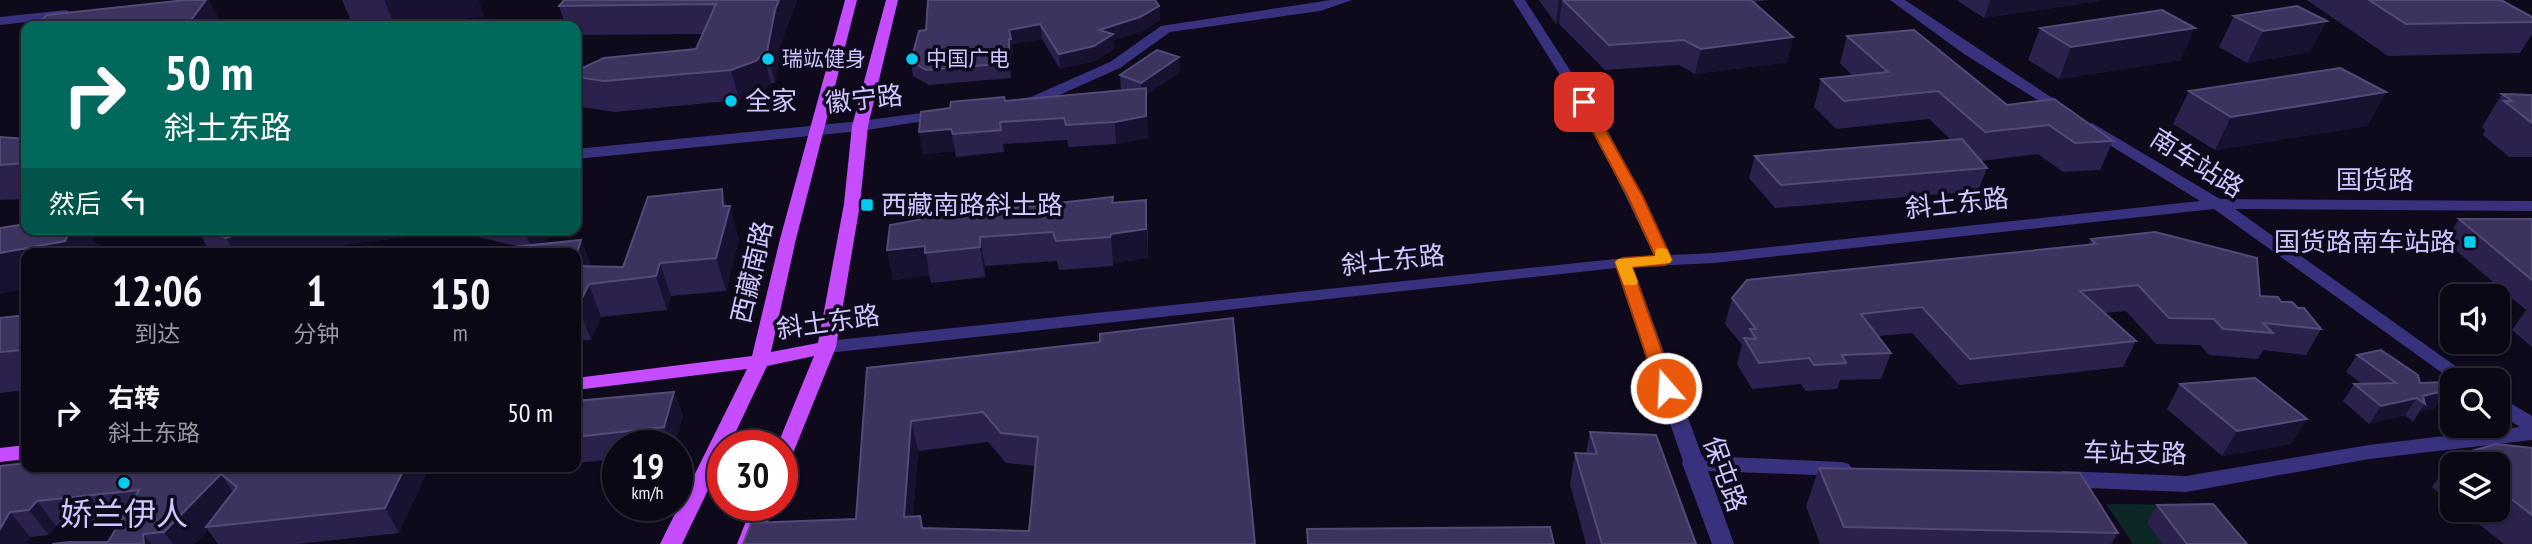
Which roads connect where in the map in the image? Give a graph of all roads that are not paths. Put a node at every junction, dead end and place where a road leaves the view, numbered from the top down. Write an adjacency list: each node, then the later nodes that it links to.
1 (851, 0): 11 (main road, 西藏南路)
2 (892, 0): 10 (main road)
3 (1346, 0): 8 (street)
4 (1519, 0): 15 (street)
5 (1896, 0): 13 (street, 南车站路)
6 (78, 13): 7 (street)
7 (0, 22)
8 (1007, 105)
9 (954, 113): 10 (street, 徽宁路)
10 (860, 126): 11 (street, 徽宁路); 17 (main road)
11 (817, 129): 12 (street, 徽宁路); 18 (main road, 西藏南路)
12 (581, 153)
13 (2217, 204): 14 (street, 国货路); 15 (street, 斜土东路); 19 (street, 南车站路)
14 (2532, 206)
15 (1665, 260): 16 (street, 斜土东路)
16 (1623, 262): 17 (street, 斜土东路); 27 (street, 保屯路)
17 (827, 347): 18 (main road, 斜土东路); 23 (main road)
18 (760, 361): 20 (main road, 斜土东路); 31 (main road, 西藏南路)
19 (2448, 368)
20 (581, 383)
21 (2510, 411): 22 (street)
22 (2532, 426)
23 (793, 430)
24 (2532, 433): 29 (street, 车站支路)
25 (21, 453): 26 (main road)
26 (0, 455)
27 (1692, 463): 28 (street); 33 (street, 保屯路)
28 (1867, 470)
29 (2041, 478)
30 (757, 521): 32 (main road)
31 (671, 544)
32 (748, 544)
33 (1723, 544)

